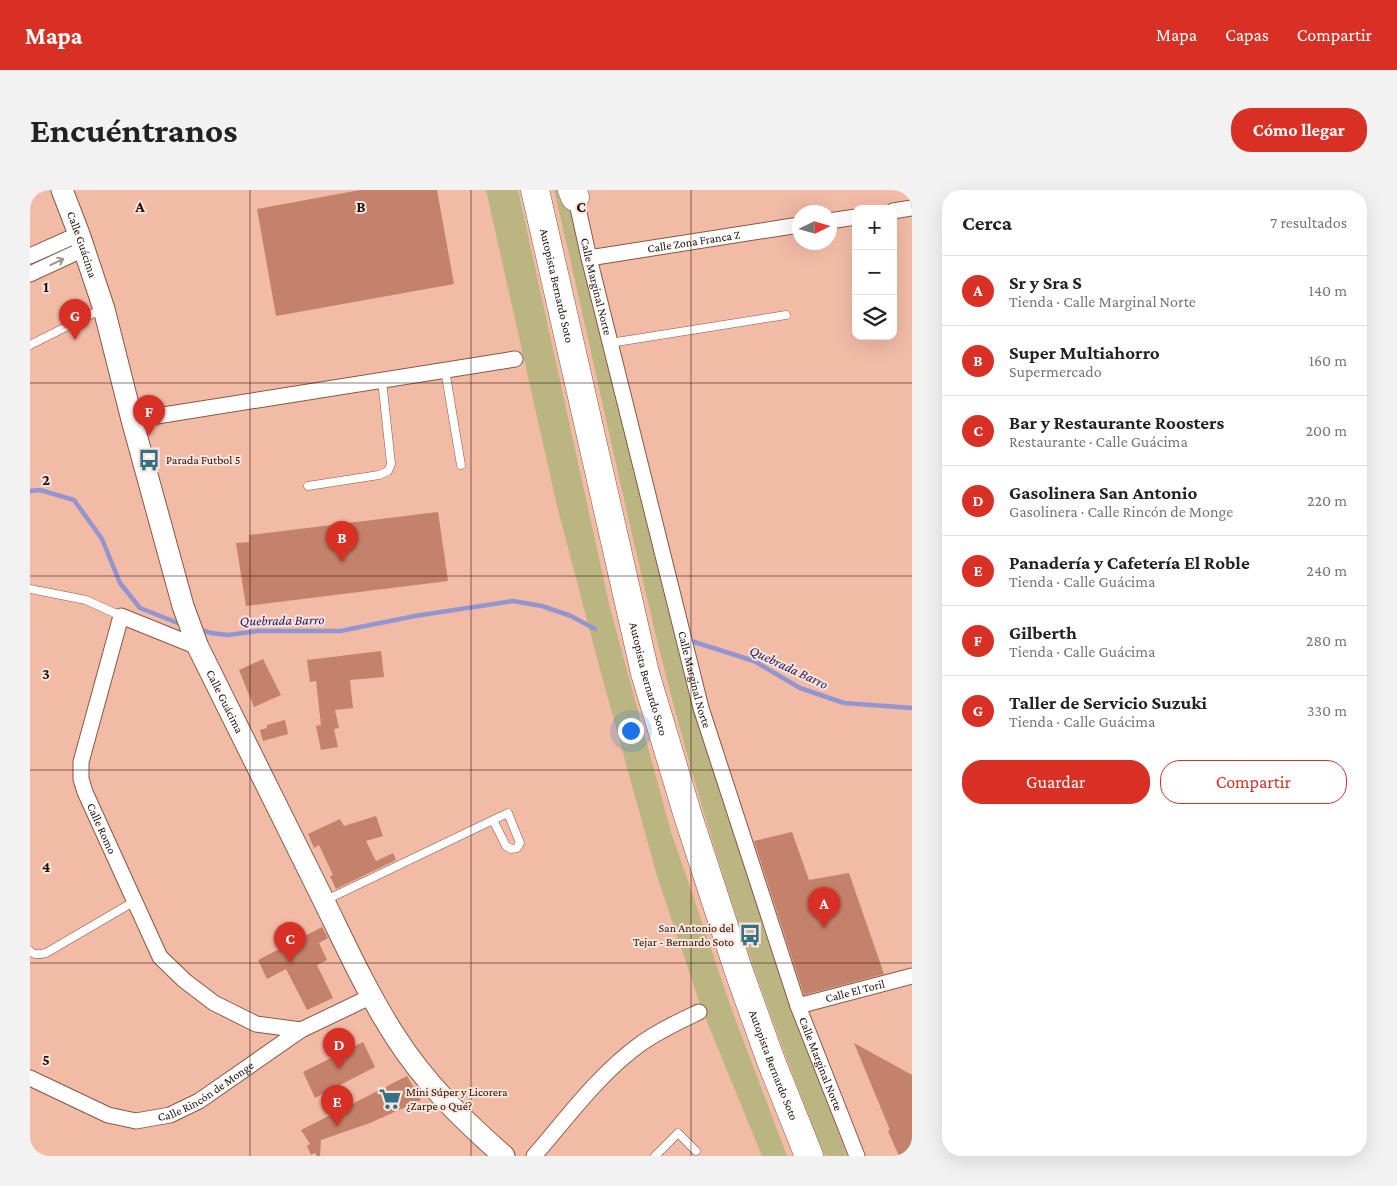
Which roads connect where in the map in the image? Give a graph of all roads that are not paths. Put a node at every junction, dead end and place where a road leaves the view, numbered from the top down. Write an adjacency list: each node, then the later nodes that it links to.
1 (62, 190): 9 (main road, Calle Guácima)
2 (535, 190): 40 (highway, Autopista Bernardo Soto)
3 (574, 192): 11 (street, Calle Marginal Norte)
4 (912, 208): 5 (street)
5 (897, 210)
6 (852, 218): 7 (street)
7 (837, 220)
8 (792, 227): 11 (street, Calle Zona Franca Z)
9 (82, 241): 10 (street); 12 (street, one-way to 9); 13 (main road, Calle Guácima)
10 (30, 256)
11 (589, 258): 15 (street, Calle Marginal Norte)
12 (30, 274)
13 (104, 308): 16 (lane); 20 (main road, Calle Guácima)
14 (786, 315): 15 (lane)
15 (610, 343): 32 (street, Calle Marginal Norte)
16 (30, 345)
17 (515, 359): 18 (street)
18 (445, 370): 19 (street); 21 (lane)
19 (382, 380): 20 (street); 22 (lane)
20 (132, 420): 25 (main road, Calle Guácima)
21 (461, 465)
22 (308, 486)
23 (30, 589): 24 (lane)
24 (121, 616): 25 (street); 27 (street, Calle Romo)
25 (196, 642): 28 (main road, Calle Guácima)
26 (493, 820): 26 (lane); 28 (lane)
27 (135, 900): 29 (lane); 34 (street, Calle Romo)
28 (324, 901): 31 (main road, Calle Guácima)
29 (30, 951)
30 (912, 976): 32 (street, Calle El Toril)
31 (372, 996): 34 (street, Calle Rincón de Monge); 37 (main road, Calle Guácima)
32 (798, 1006): 41 (street, Calle Marginal Norte)
33 (699, 1012): 38 (street)
34 (301, 1030): 35 (street, Calle Rincón de Monge)
35 (30, 1078)
36 (696, 1152): 39 (lane)
37 (504, 1156)
38 (534, 1156)
39 (654, 1156)
40 (808, 1156)
41 (857, 1156)

